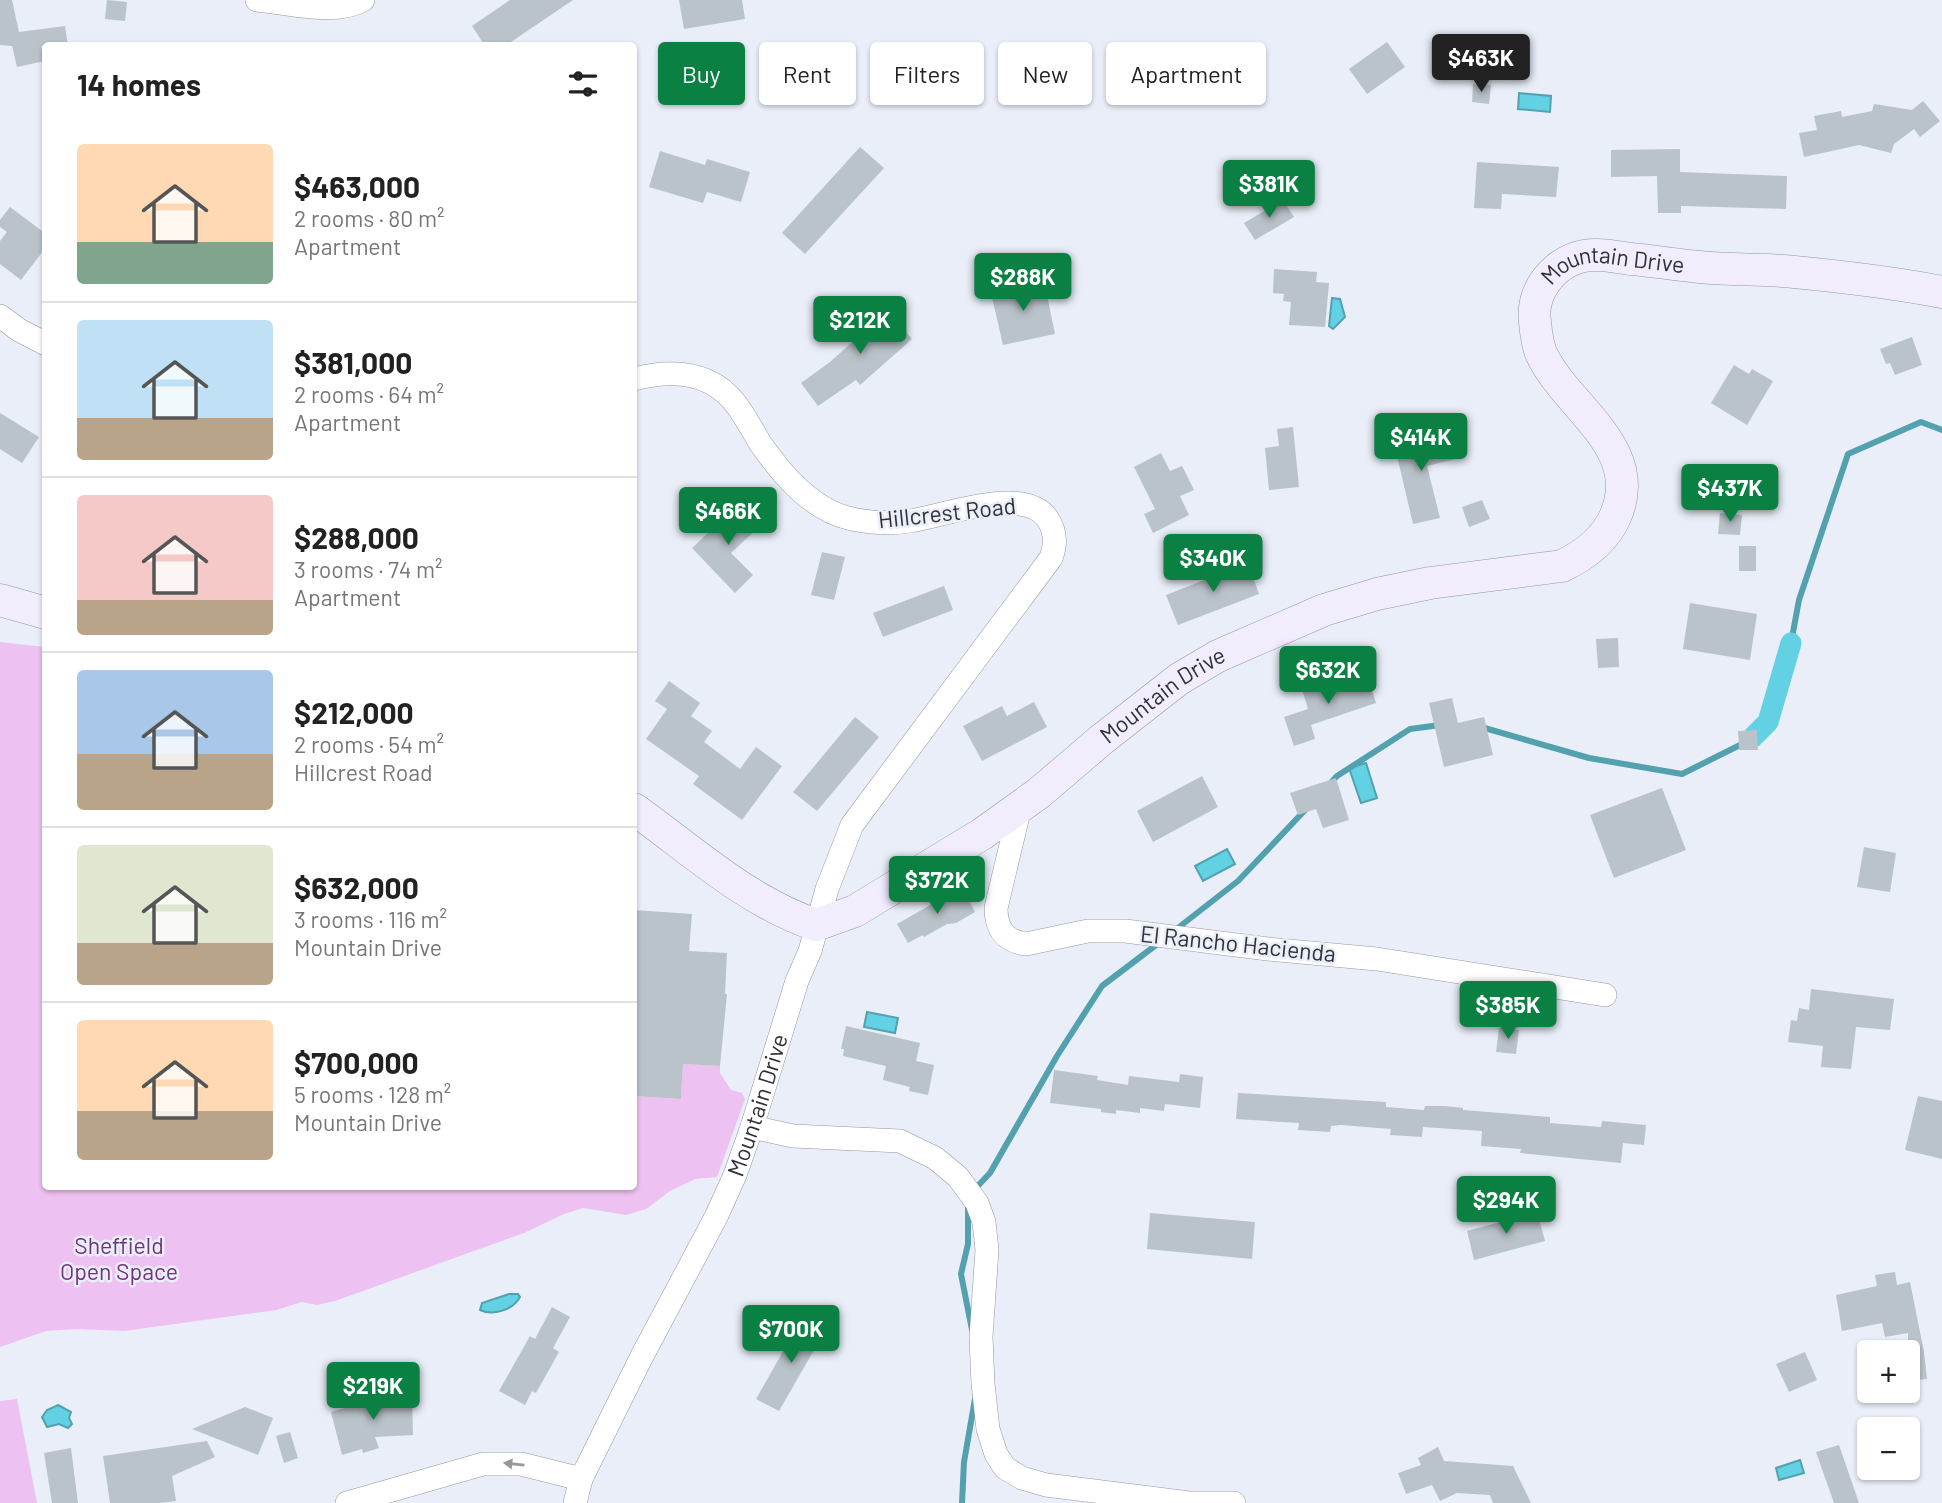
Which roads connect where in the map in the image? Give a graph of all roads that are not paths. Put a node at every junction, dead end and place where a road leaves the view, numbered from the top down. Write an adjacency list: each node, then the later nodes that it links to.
1 (257, 0): 2 (street)
2 (363, 0)
3 (1942, 292): 9 (main road, Mountain Drive)
4 (0, 316): 5 (street)
5 (42, 342)
6 (637, 378): 11 (street, Hillcrest Road)
7 (0, 600): 8 (main road)
8 (42, 612)
9 (1020, 807): 11 (main road, Mountain Drive); 12 (street, El Rancho Hacienda)
10 (637, 811): 11 (main road)
11 (816, 925): 13 (street, Mountain Drive)
12 (1605, 995)
13 (752, 1128): 14 (street, Mountain Drive); 17 (street)
14 (581, 1479): 15 (street, one-way to 15); 16 (street, Mountain Drive)
15 (347, 1503)
16 (575, 1503)
17 (1234, 1503)

